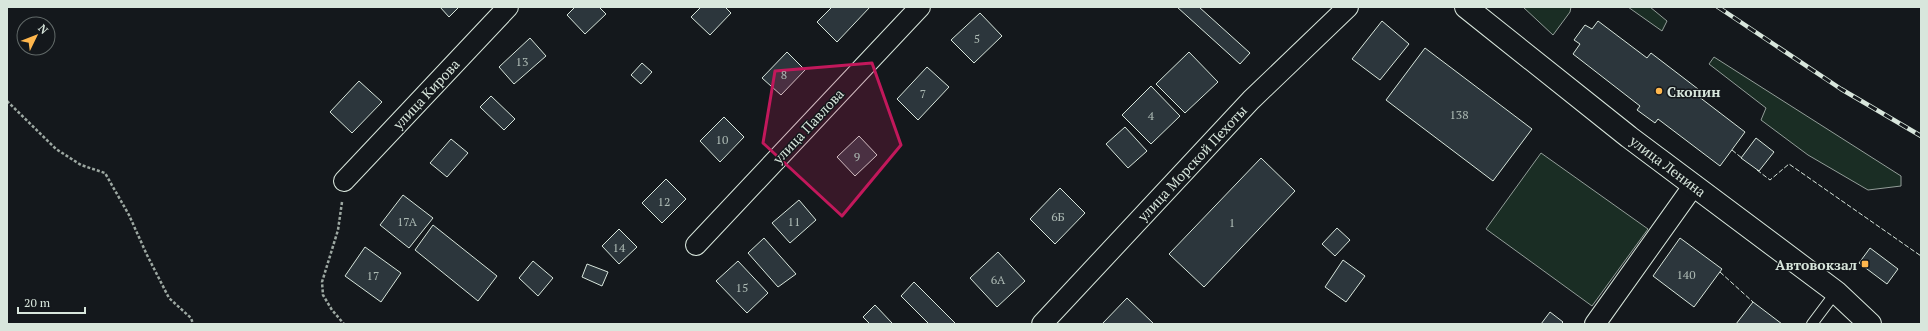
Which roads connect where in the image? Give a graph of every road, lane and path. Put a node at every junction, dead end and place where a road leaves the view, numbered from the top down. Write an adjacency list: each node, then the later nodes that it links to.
1 (508, 7): 6 (street, улица Кирова)
2 (920, 7): 8 (street, улица Павлова)
3 (1348, 7): 12 (street, улица Морской Пехоты)
4 (1466, 7): 7 (street, улица Ленина)
5 (7, 101): 10 (path)
6 (344, 181): 11 (path)
7 (1694, 185): 9 (street, улица Ленина); 13 (street)
8 (696, 245)
9 (1836, 292): 14 (lane); 15 (street, улица Ленина)
10 (193, 324)
11 (344, 324)
12 (1042, 324)
13 (1595, 324)
14 (1812, 324)
15 (1870, 324)

